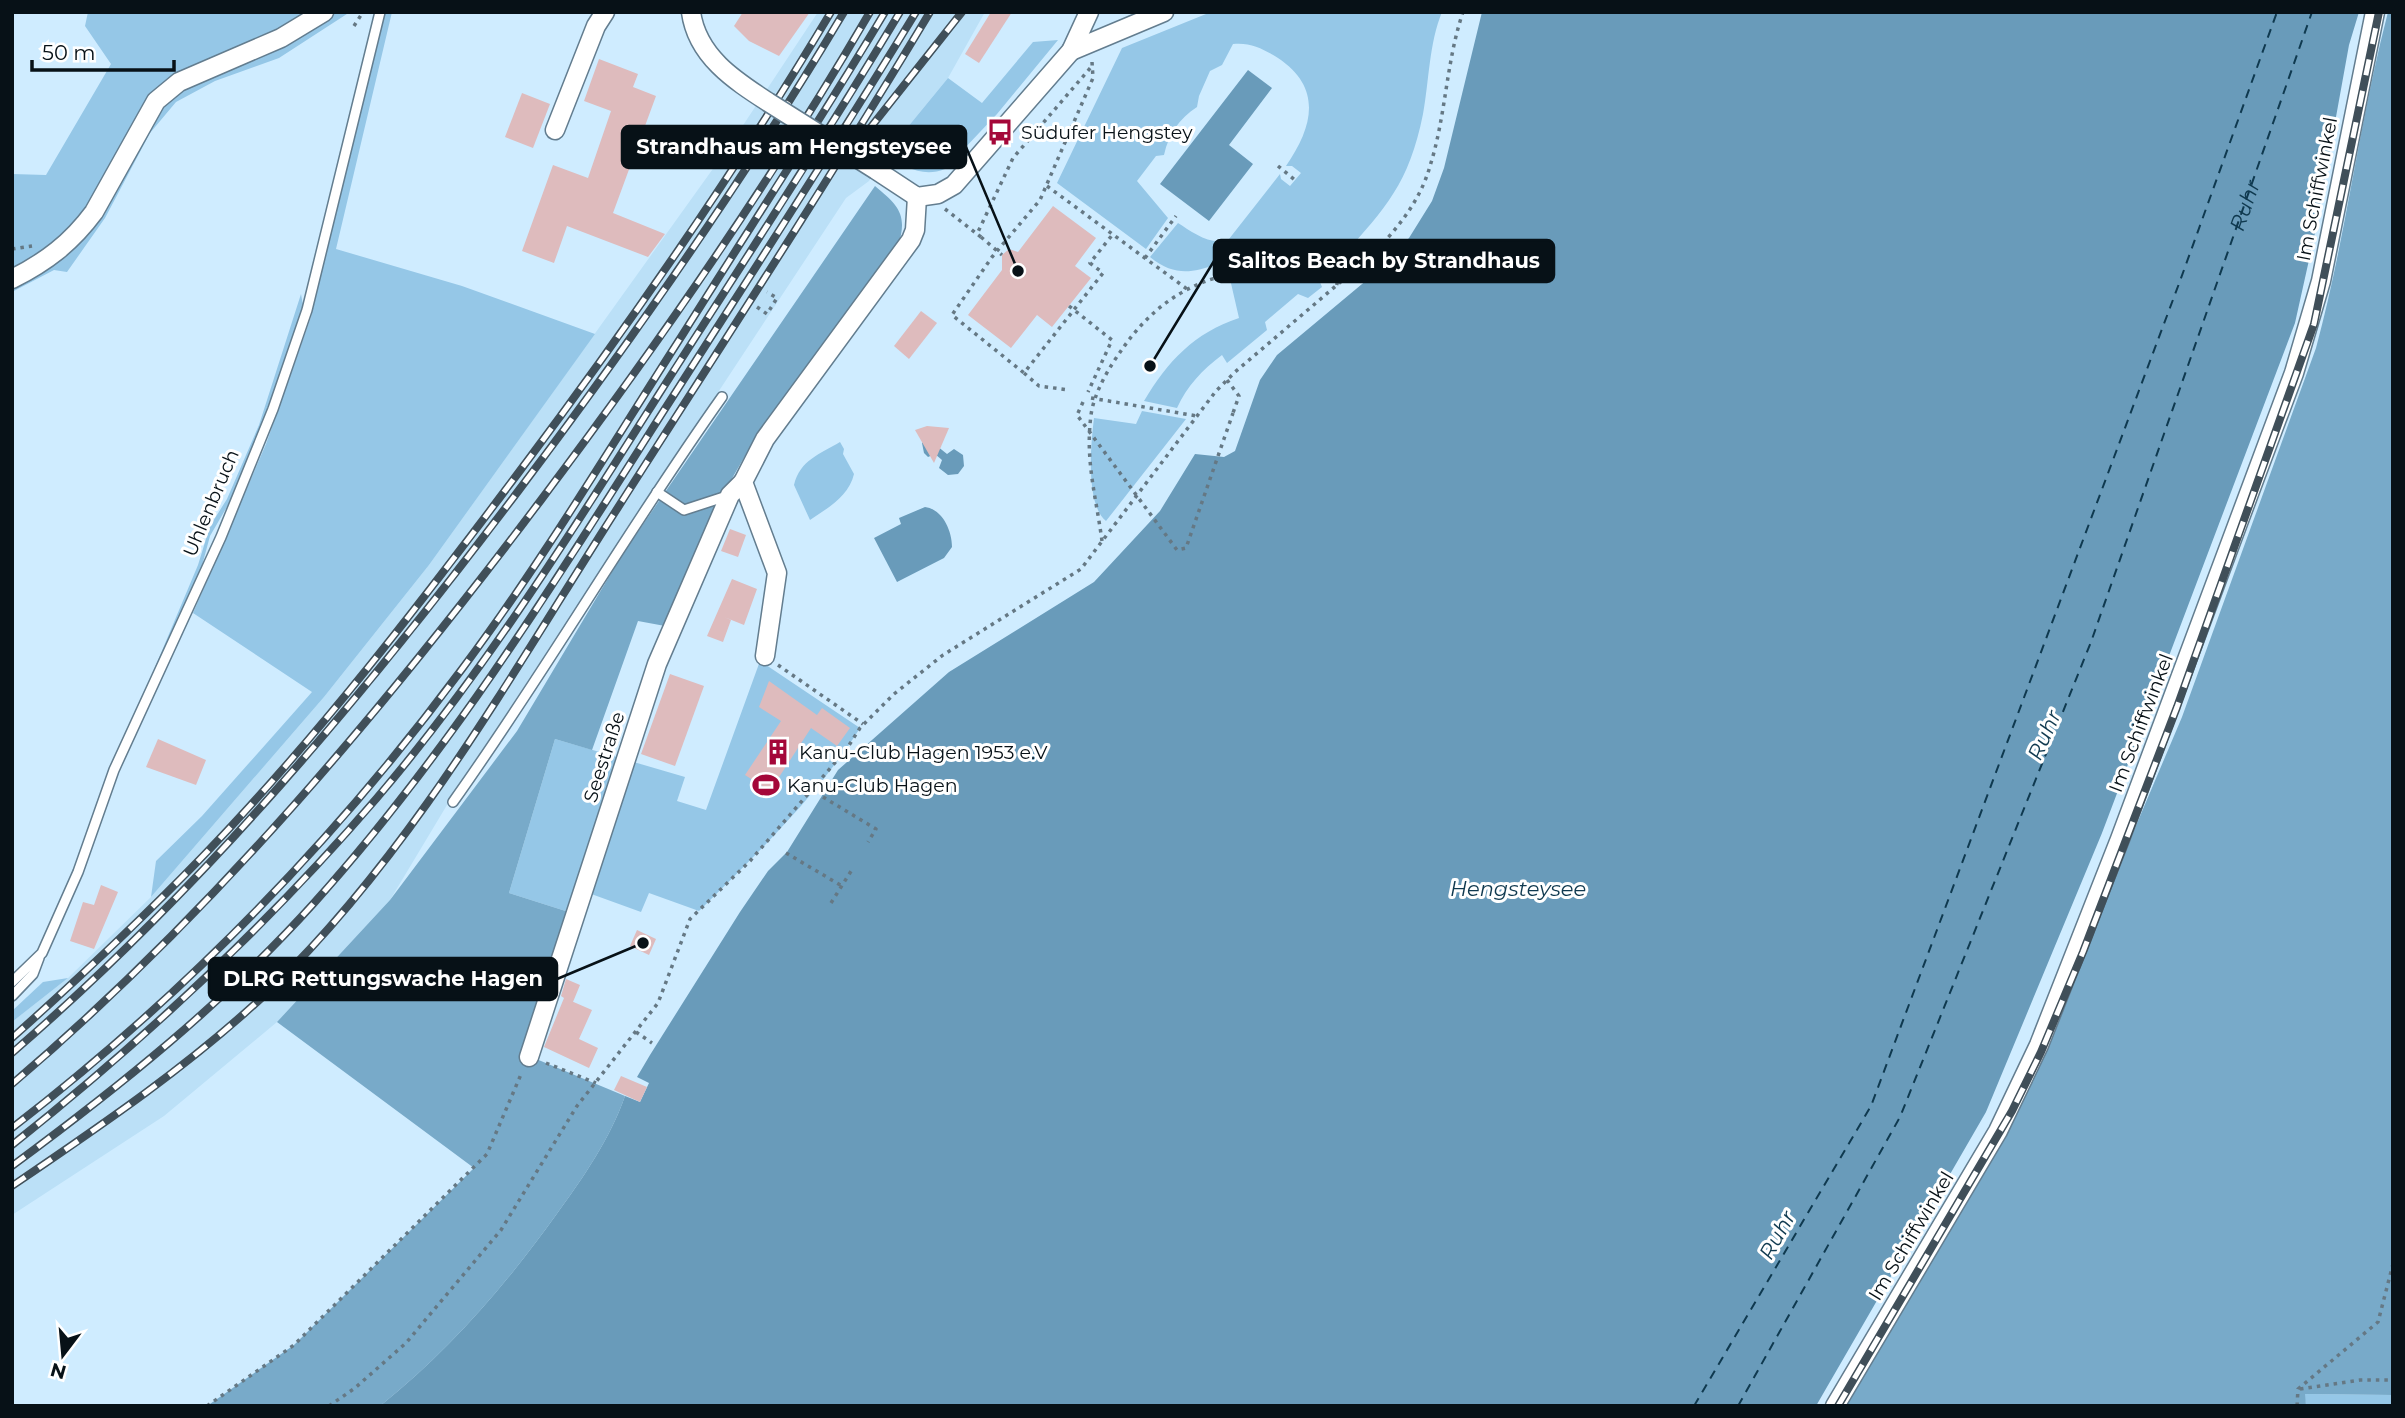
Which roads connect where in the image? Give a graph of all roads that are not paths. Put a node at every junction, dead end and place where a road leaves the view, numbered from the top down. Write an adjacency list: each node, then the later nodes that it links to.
1 (324, 12): 11 (street)
2 (380, 12): 18 (lane, Uhlenbruch)
3 (605, 12): 9 (street)
4 (691, 12): 10 (street, bridge)
5 (1089, 12): 8 (street)
6 (1164, 12): 8 (street)
7 (2375, 12): 22 (street, Im Schiffwinkel)
8 (1071, 51): 10 (street)
9 (555, 130)
10 (917, 197): 13 (street, Seestraße)
11 (12, 279)
12 (722, 397): 14 (lane)
13 (743, 482): 15 (street, Seestraße); 16 (street)
14 (657, 492): 15 (lane); 17 (lane)
15 (730, 495): 21 (street, Seestraße)
16 (765, 656)
17 (453, 802)
18 (41, 953): 19 (lane, Uhlenbruch); 20 (lane)
19 (12, 982)
20 (12, 996)
21 (528, 1056)
22 (1835, 1406)

